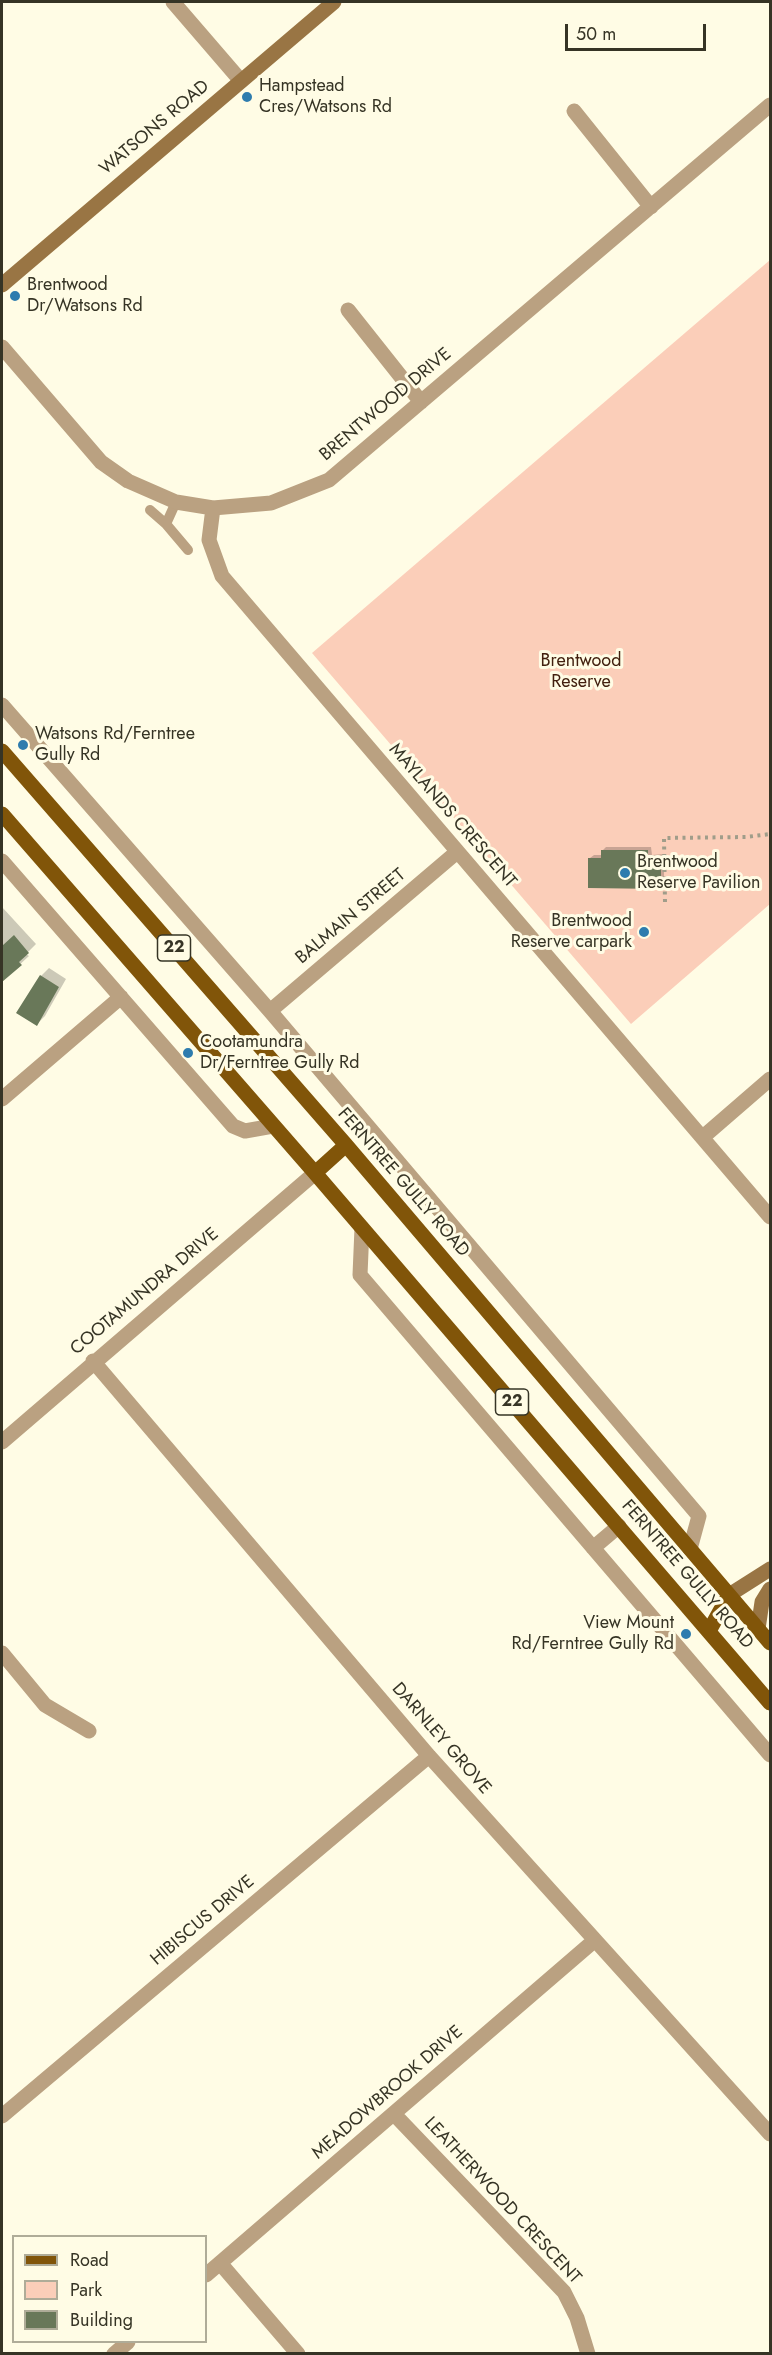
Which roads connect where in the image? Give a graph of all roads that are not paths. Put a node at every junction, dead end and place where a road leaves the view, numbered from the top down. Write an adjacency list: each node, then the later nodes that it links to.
1 (173, 2): 3 (street)
2 (334, 2): 3 (street, WATSONS ROAD)
3 (241, 81): 7 (street, WATSONS ROAD)
4 (771, 105): 6 (street, BRENTWOOD DRIVE)
5 (574, 111): 6 (street)
6 (651, 207): 10 (street, BRENTWOOD DRIVE)
7 (2, 285)
8 (348, 310): 10 (street)
9 (2, 347): 11 (street, BRENTWOOD DRIVE)
10 (421, 402): 12 (street, BRENTWOOD DRIVE)
11 (176, 502): 12 (street, BRENTWOOD DRIVE); 14 (lane)
12 (213, 508): 19 (street, MAYLANDS CRESCENT)
13 (150, 510): 14 (lane)
14 (166, 524): 15 (lane)
15 (188, 550)
16 (2, 705): 22 (street)
17 (2, 751): 27 (main road, FERNTREE GULLY ROAD / 22)
18 (2, 814): 25 (main road, FERNTREE GULLY ROAD / 22)
19 (457, 852): 22 (street, BALMAIN STREET); 26 (street, MAYLANDS CRESCENT)
20 (2, 861): 21 (street)
21 (121, 997): 24 (street); 25 (street)
22 (270, 1011): 35 (street)
23 (771, 1079): 26 (street)
24 (2, 1099)
25 (273, 1126): 28 (main road, FERNTREE GULLY ROAD / 22)
26 (703, 1137): 29 (street, MAYLANDS CRESCENT)
27 (346, 1145): 28 (main road); 35 (main road, FERNTREE GULLY ROAD / 22)
28 (315, 1173): 30 (main road, FERNTREE GULLY ROAD / 22); 31 (street, COOTAMUNDRA DRIVE)
29 (771, 1217)
30 (362, 1228): 33 (main road, FERNTREE GULLY ROAD / 22); 34 (street)
31 (93, 1361): 32 (street, COOTAMUNDRA DRIVE); 46 (street, DARNLEY GROVE)
32 (2, 1442)
33 (619, 1526): 34 (street); 40 (main road, FERNTREE GULLY ROAD / 22)
34 (593, 1548): 45 (street)
35 (690, 1549): 38 (main road, FERNTREE GULLY ROAD / 22)
36 (771, 1569): 38 (street)
37 (771, 1588): 39 (street)
38 (729, 1595): 39 (main road, FERNTREE GULLY ROAD / 22); 40 (main road)
39 (758, 1629): 41 (main road, FERNTREE GULLY ROAD / 22)
40 (709, 1630): 43 (main road, FERNTREE GULLY ROAD / 22)
41 (771, 1643)
42 (2, 1653): 44 (street)
43 (771, 1703)
44 (89, 1731)
45 (771, 1755)
46 (429, 1756): 47 (street, DARNLEY GROVE); 49 (street, HIBISCUS DRIVE)
47 (595, 1940): 48 (street, MEADOWBROOK DRIVE); 50 (street, DARNLEY GROVE)
48 (394, 2114): 51 (street, MEADOWBROOK DRIVE); 56 (street, LEATHERWOOD CRESCENT)
49 (2, 2116)
50 (771, 2134)
51 (220, 2262): 52 (street, MEADOWBROOK DRIVE); 55 (street)
52 (207, 2274)
53 (127, 2343): 54 (street)
54 (114, 2354)
55 (298, 2354)
56 (588, 2354)

